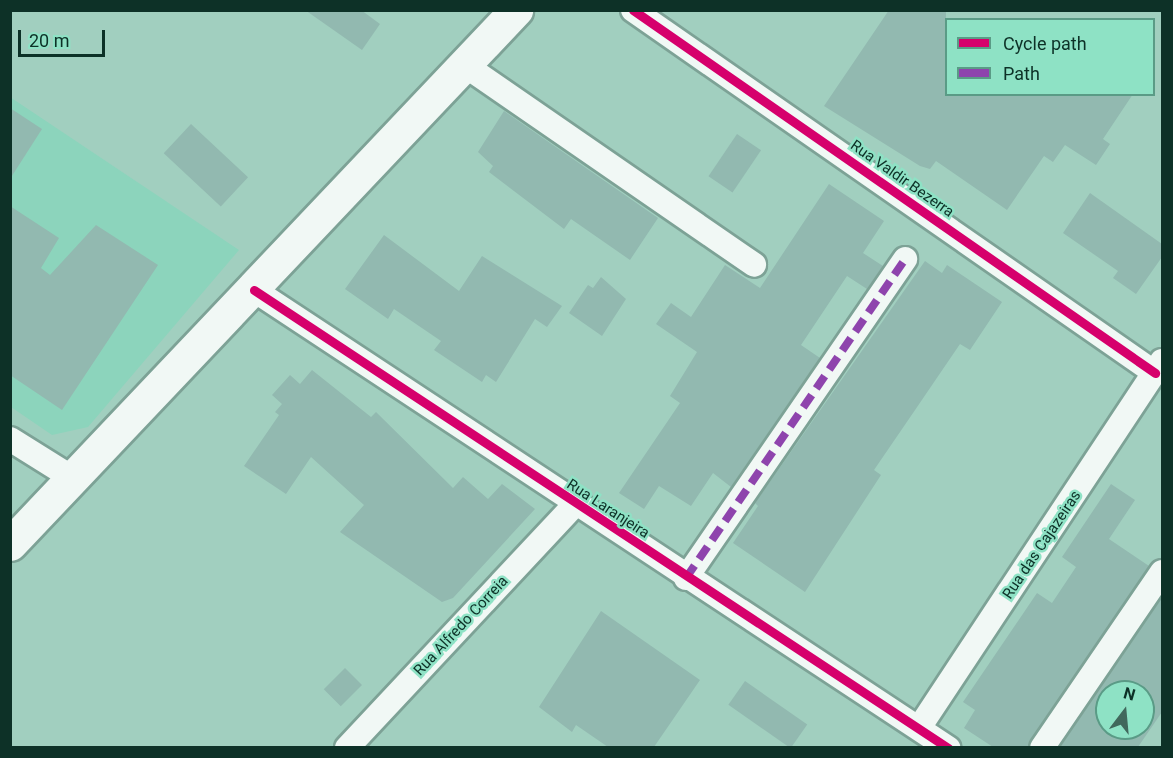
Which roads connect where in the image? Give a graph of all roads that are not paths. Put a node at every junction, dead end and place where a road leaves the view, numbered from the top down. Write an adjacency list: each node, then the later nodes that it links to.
1 (516, 10): 3 (main road)
2 (633, 10): 7 (street, Rua Valdir Bezerra)
3 (466, 66): 5 (street); 6 (main road)
4 (905, 258): 13 (street)
5 (754, 265)
6 (254, 290): 9 (main road); 10 (street, Rua Laranjeira)
7 (1159, 367): 14 (street, Rua das Cajazeiras)
8 (10, 439): 9 (street)
9 (74, 479): 11 (main road)
10 (574, 505): 13 (street, Rua Laranjeira); 15 (street, Rua Alfredo Correia)
11 (10, 544)
12 (1162, 572): 17 (street)
13 (686, 578): 14 (street, Rua Laranjeira)
14 (919, 728): 16 (street, Rua Laranjeira)
15 (346, 747)
16 (948, 747)
17 (1042, 747)

